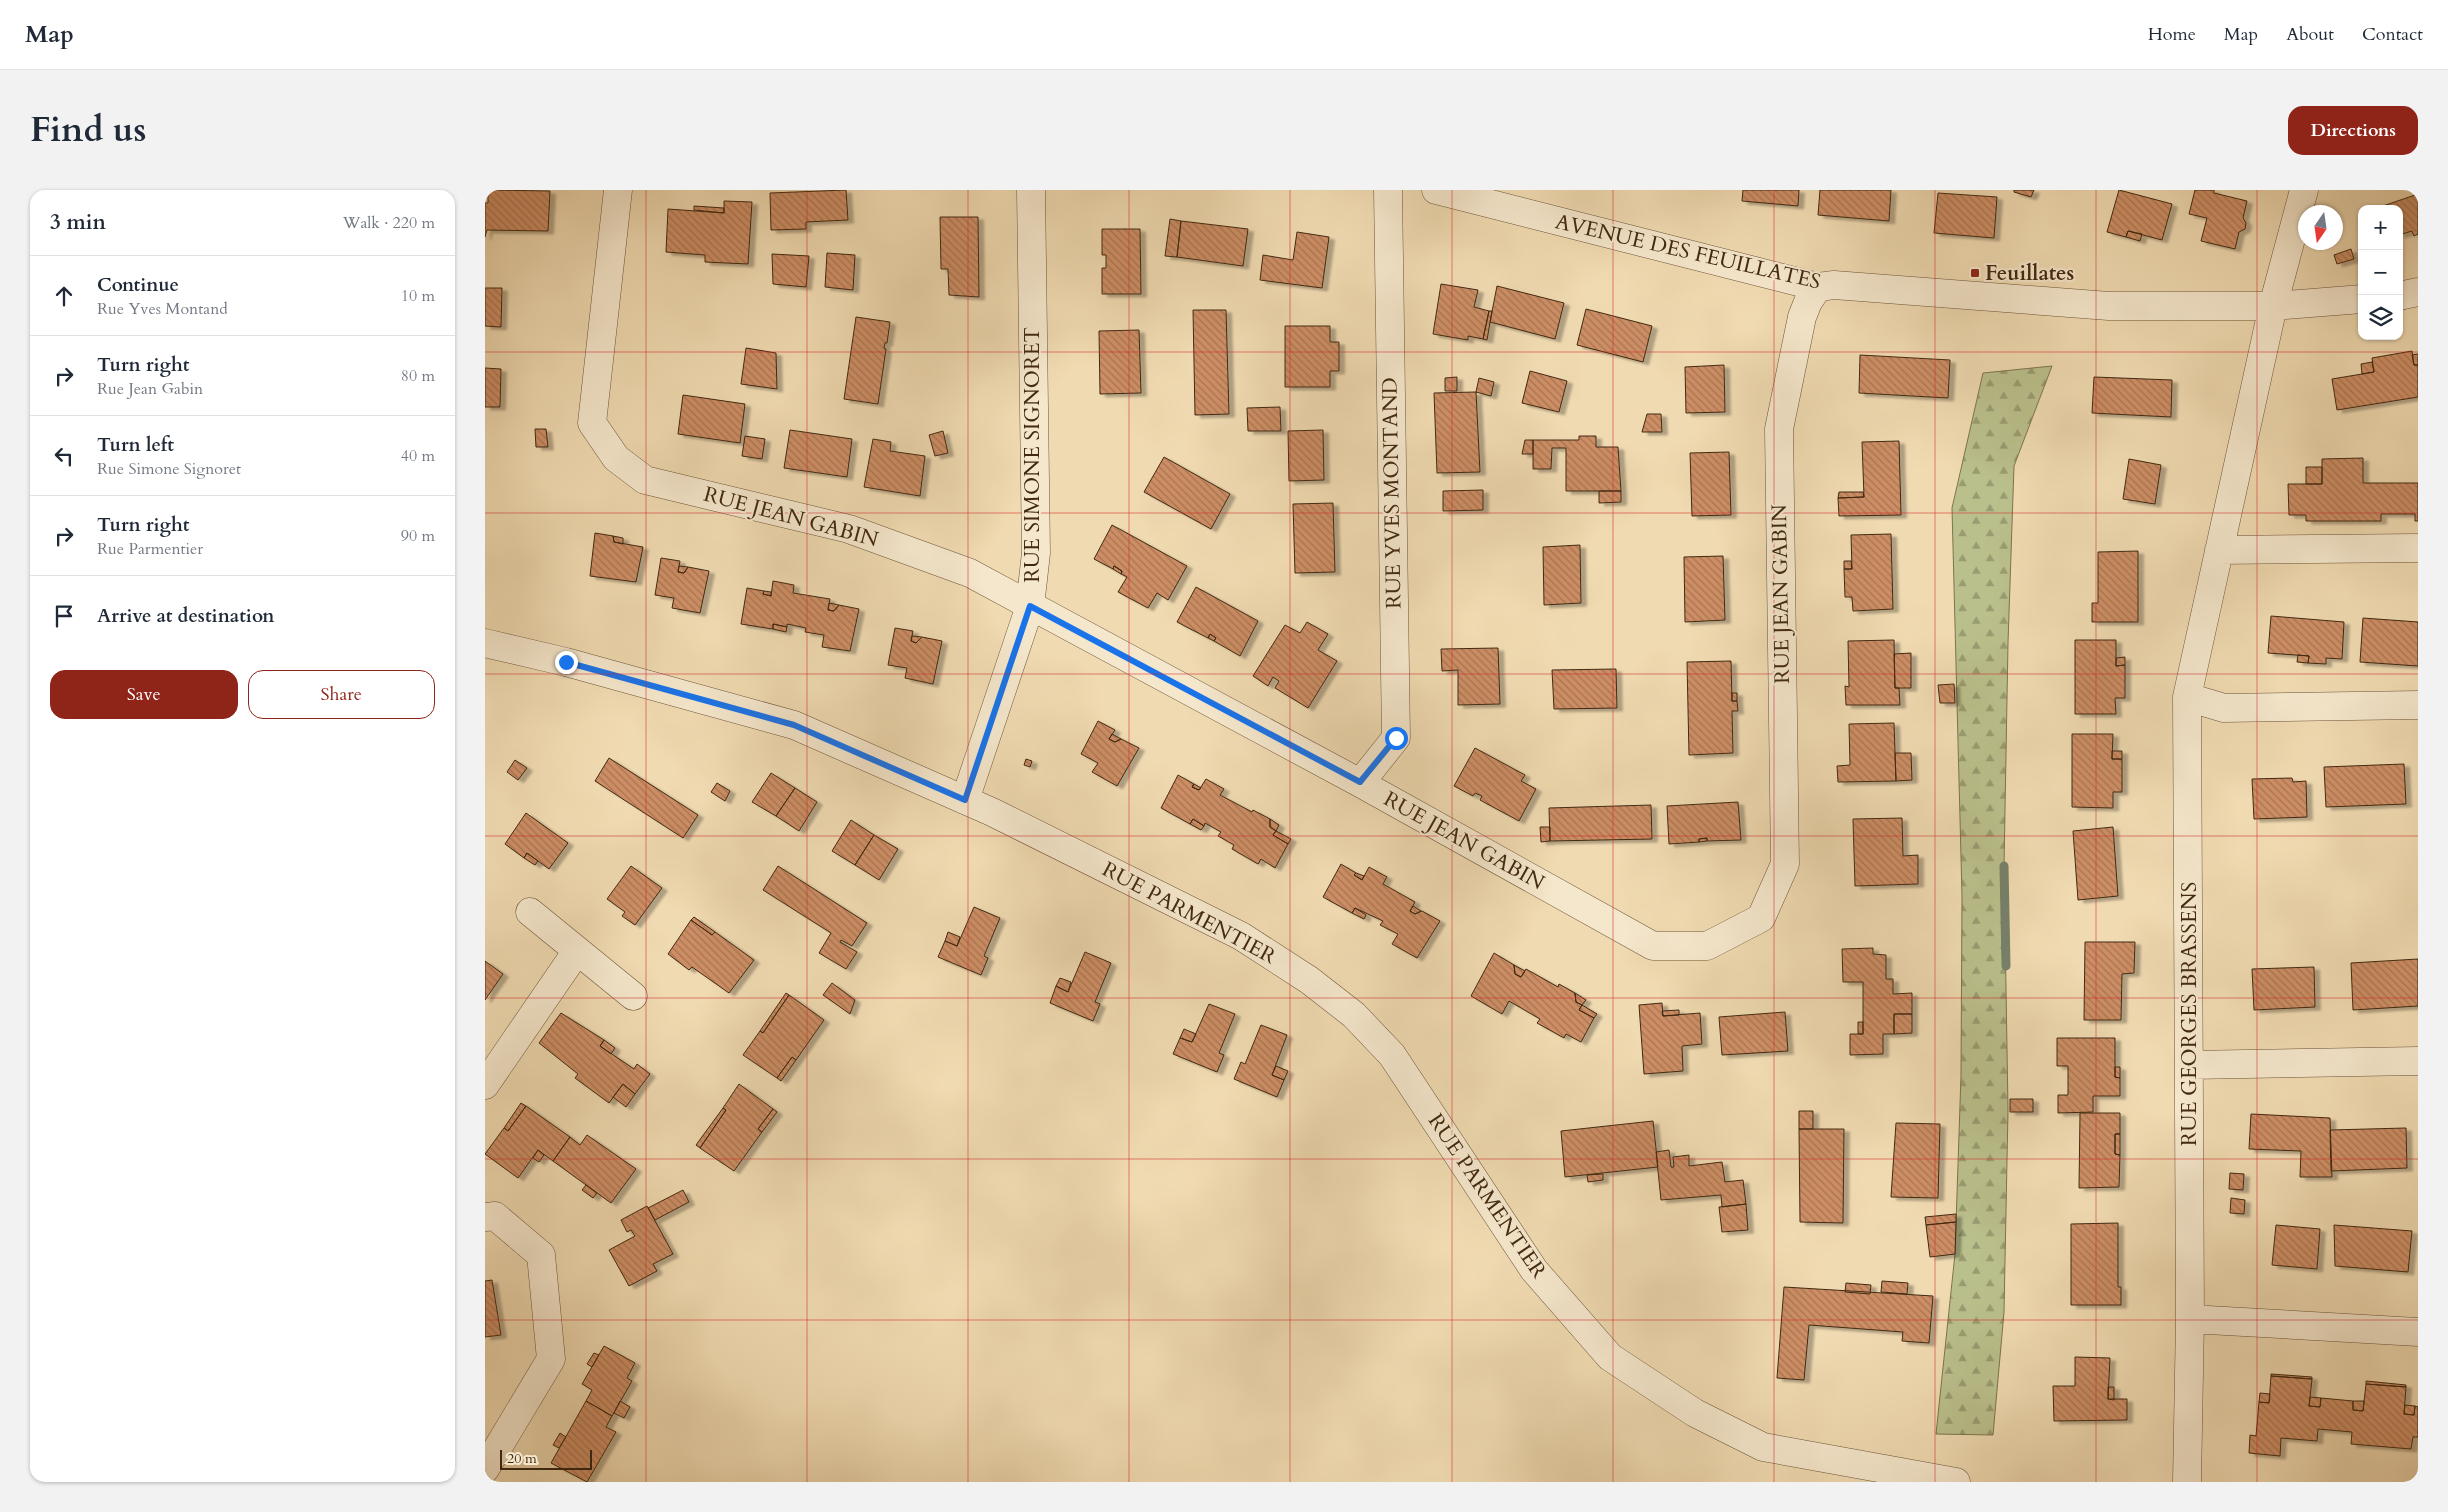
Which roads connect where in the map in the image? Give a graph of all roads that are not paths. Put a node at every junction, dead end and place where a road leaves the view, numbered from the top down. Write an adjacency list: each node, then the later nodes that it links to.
1 (618, 190): 13 (street, RUE JEAN GABIN)
2 (1031, 190): 13 (street, RUE SIMONE SIGNORET)
3 (1388, 190): 17 (street, RUE YVES MONTAND)
4 (1436, 190): 6 (street, AVENUE DES FEUILLATES)
5 (2304, 190): 10 (street, RUE GEORGES BRASSENS)
6 (1818, 287): 10 (street, AVENUE DES FEUILLATES); 17 (street, RUE JEAN GABIN)
7 (2418, 292): 8 (street)
8 (2403, 295)
9 (2358, 299): 10 (street, AVENUE DES FEUILLATES)
10 (2273, 306): 12 (street, RUE GEORGES BRASSENS)
11 (2418, 548): 12 (street)
12 (2219, 550): 15 (street, RUE GEORGES BRASSENS)
13 (1030, 606): 17 (street, RUE JEAN GABIN); 18 (street, RUE SIMONE SIGNORET)
14 (485, 643): 18 (street, RUE PARMENTIER)
15 (2187, 697): 16 (street); 23 (street, RUE GEORGES BRASSENS)
16 (2418, 705)
17 (1360, 782)
18 (965, 800): 29 (street, RUE PARMENTIER)
19 (530, 912): 20 (street)
20 (577, 951): 21 (street); 24 (street)
21 (633, 996)
22 (2418, 1062): 23 (street)
23 (2189, 1065): 26 (street, RUE GEORGES BRASSENS)
24 (485, 1085)
25 (488, 1214): 28 (street)
26 (2190, 1319): 27 (street); 30 (street, RUE GEORGES BRASSENS)
27 (2418, 1332)
28 (485, 1468)
29 (1957, 1482)
30 (2187, 1482)

